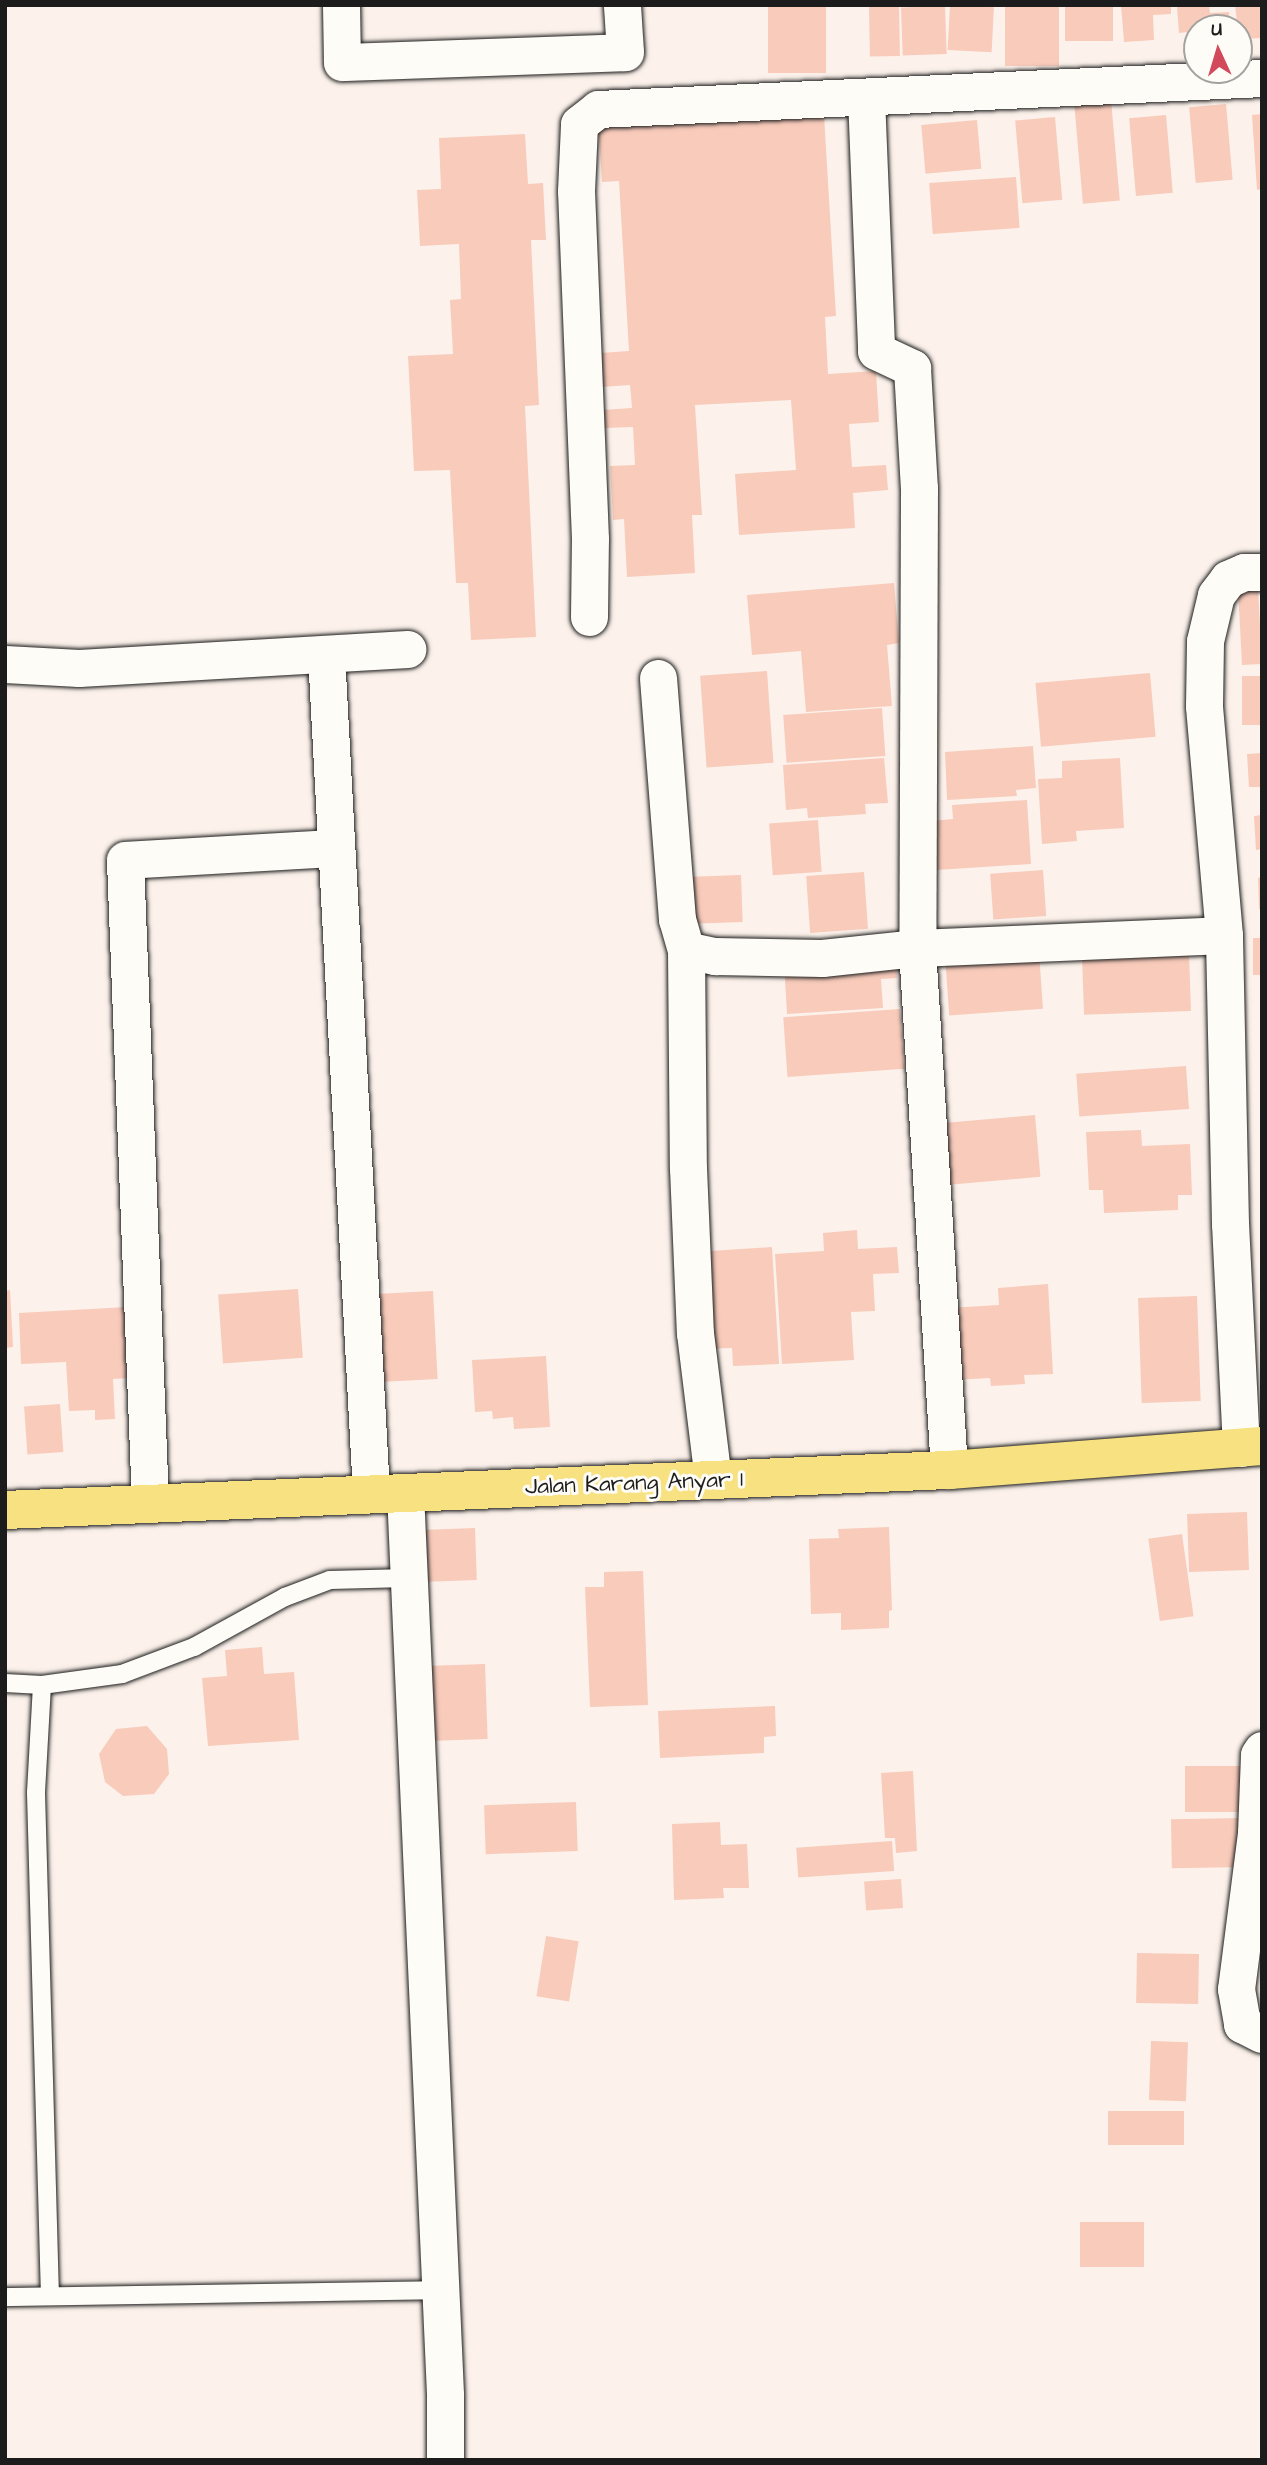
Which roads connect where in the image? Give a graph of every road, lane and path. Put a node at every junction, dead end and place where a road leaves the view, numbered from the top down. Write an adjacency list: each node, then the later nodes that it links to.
1 (341, 5): 2 (street)
2 (622, 5)
3 (1262, 78): 4 (street)
4 (866, 97): 6 (street); 13 (street)
5 (1262, 572): 12 (street)
6 (589, 617)
7 (407, 649): 8 (street)
8 (326, 654): 9 (street); 11 (street)
9 (5, 664)
10 (658, 678): 14 (street)
11 (336, 848): 18 (street); 19 (street)
12 (1224, 935): 13 (street); 15 (street)
13 (917, 948): 14 (street); 16 (street)
14 (686, 950): 17 (street)
15 (1251, 1447): 16 (main road, Jalan Karang Anyar 1)
16 (949, 1470): 17 (main road, Jalan Karang Anyar 1)
17 (713, 1479): 18 (main road, Jalan Karang Anyar 1)
18 (388, 1493): 19 (main road, Jalan Karang Anyar 1); 21 (street)
19 (150, 1503): 20 (main road, Jalan Karang Anyar 1)
20 (5, 1510)
21 (408, 1578): 23 (lane); 26 (street)
22 (5, 1683): 23 (lane)
23 (42, 1685): 27 (lane)
24 (1262, 1750): 25 (street)
25 (1262, 2034)
26 (440, 2290): 27 (lane); 29 (street)
27 (50, 2296): 28 (lane)
28 (5, 2297)
29 (445, 2460)

